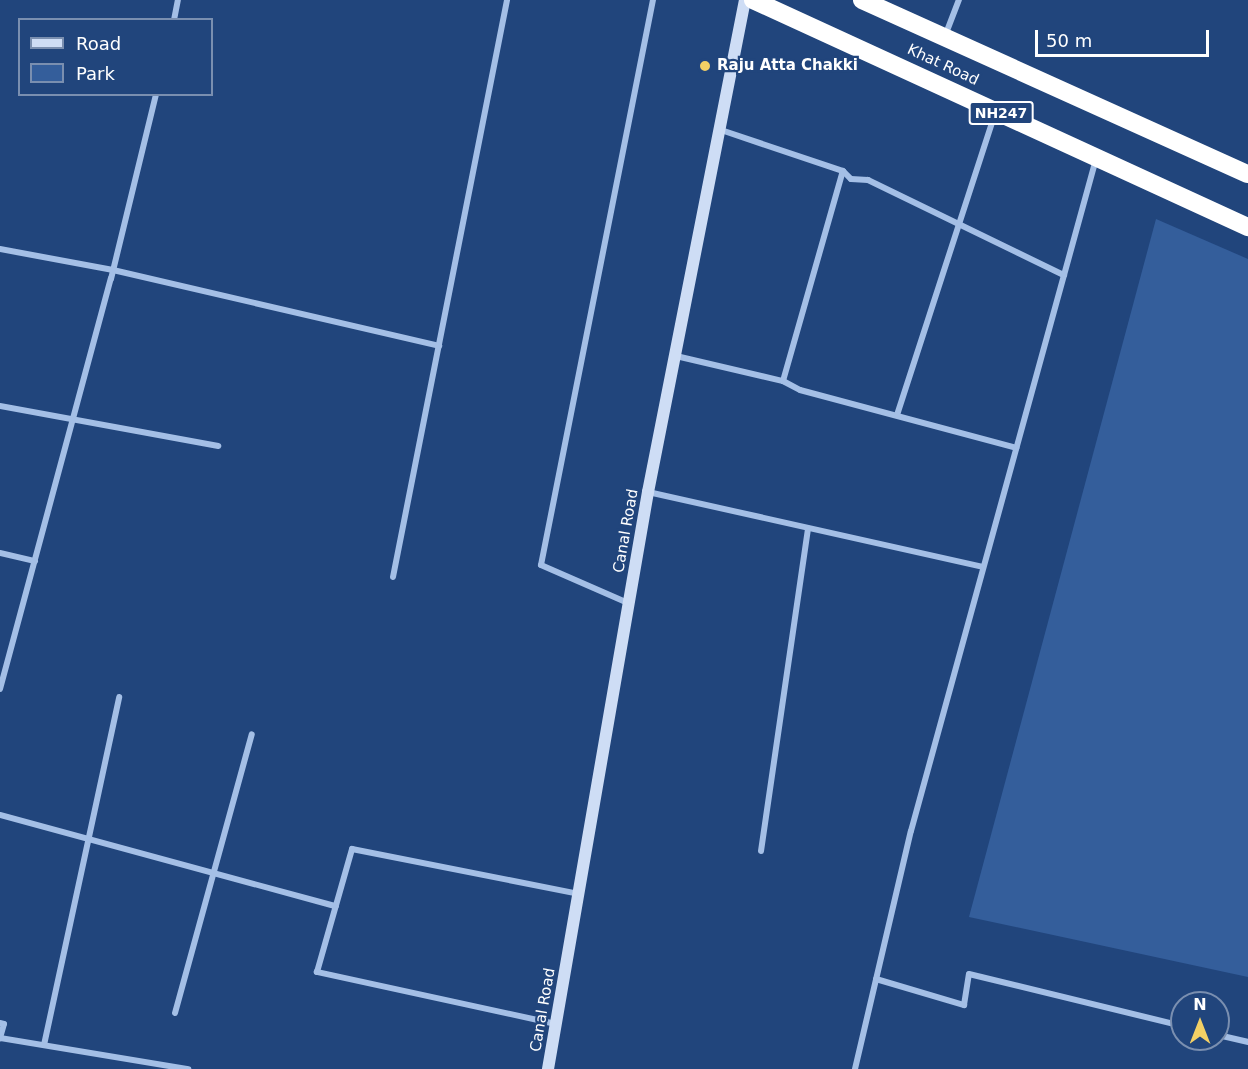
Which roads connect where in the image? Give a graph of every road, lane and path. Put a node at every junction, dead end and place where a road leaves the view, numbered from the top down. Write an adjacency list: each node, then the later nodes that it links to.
1 (178, 0): 8 (street)
2 (507, 0): 21 (street)
3 (653, 0): 35 (street)
4 (745, 0): 12 (street, Canal Road)
5 (753, 0): 11 (highway, Khat Road / NH247)
6 (862, 0): 9 (highway, Khat Road)
7 (959, 0): 9 (street)
8 (174, 18)
9 (945, 37): 15 (highway, Khat Road)
10 (156, 96): 19 (street)
11 (996, 110): 13 (highway, Khat Road / NH247); 16 (street)
12 (721, 130): 14 (street); 22 (street, Canal Road)
13 (1096, 159): 17 (highway, Khat Road / NH247); 20 (street)
14 (843, 171): 16 (street); 23 (street)
15 (1248, 174)
16 (961, 223): 20 (street); 25 (street)
17 (1248, 227)
18 (0, 249): 19 (street)
19 (113, 270): 21 (street); 26 (street)
20 (1064, 275): 28 (street)
21 (439, 346): 34 (street)
22 (676, 356): 23 (street); 29 (street, Canal Road)
23 (783, 381): 25 (street)
24 (0, 406): 26 (street)
25 (897, 415): 28 (street)
26 (73, 420): 27 (street); 32 (street)
27 (218, 446)
28 (1016, 448): 33 (street)
29 (648, 492): 30 (street); 35 (street, Canal Road)
30 (808, 528): 33 (street); 43 (street)
31 (0, 553): 32 (street)
32 (35, 561): 37 (street)
33 (984, 567): 47 (street)
34 (393, 577)
35 (629, 604): 45 (street, Canal Road)
36 (0, 662): 37 (street)
37 (8, 664): 38 (street)
38 (0, 689)
39 (119, 697): 42 (street)
40 (252, 734): 44 (street)
41 (0, 815): 42 (street)
42 (89, 839): 44 (street); 55 (street)
43 (761, 851)
44 (213, 873): 46 (street); 48 (street)
45 (579, 894): 46 (street); 51 (street, Canal Road)
46 (336, 906): 51 (street)
47 (876, 979): 50 (street); 58 (street)
48 (175, 1013)
49 (0, 1023): 52 (street)
50 (1170, 1023)
51 (556, 1024): 57 (street, Canal Road)
52 (0, 1038): 55 (street)
53 (1230, 1038): 54 (street)
54 (1248, 1042)
55 (44, 1045): 56 (street)
56 (188, 1069)
57 (548, 1069)
58 (855, 1069)

